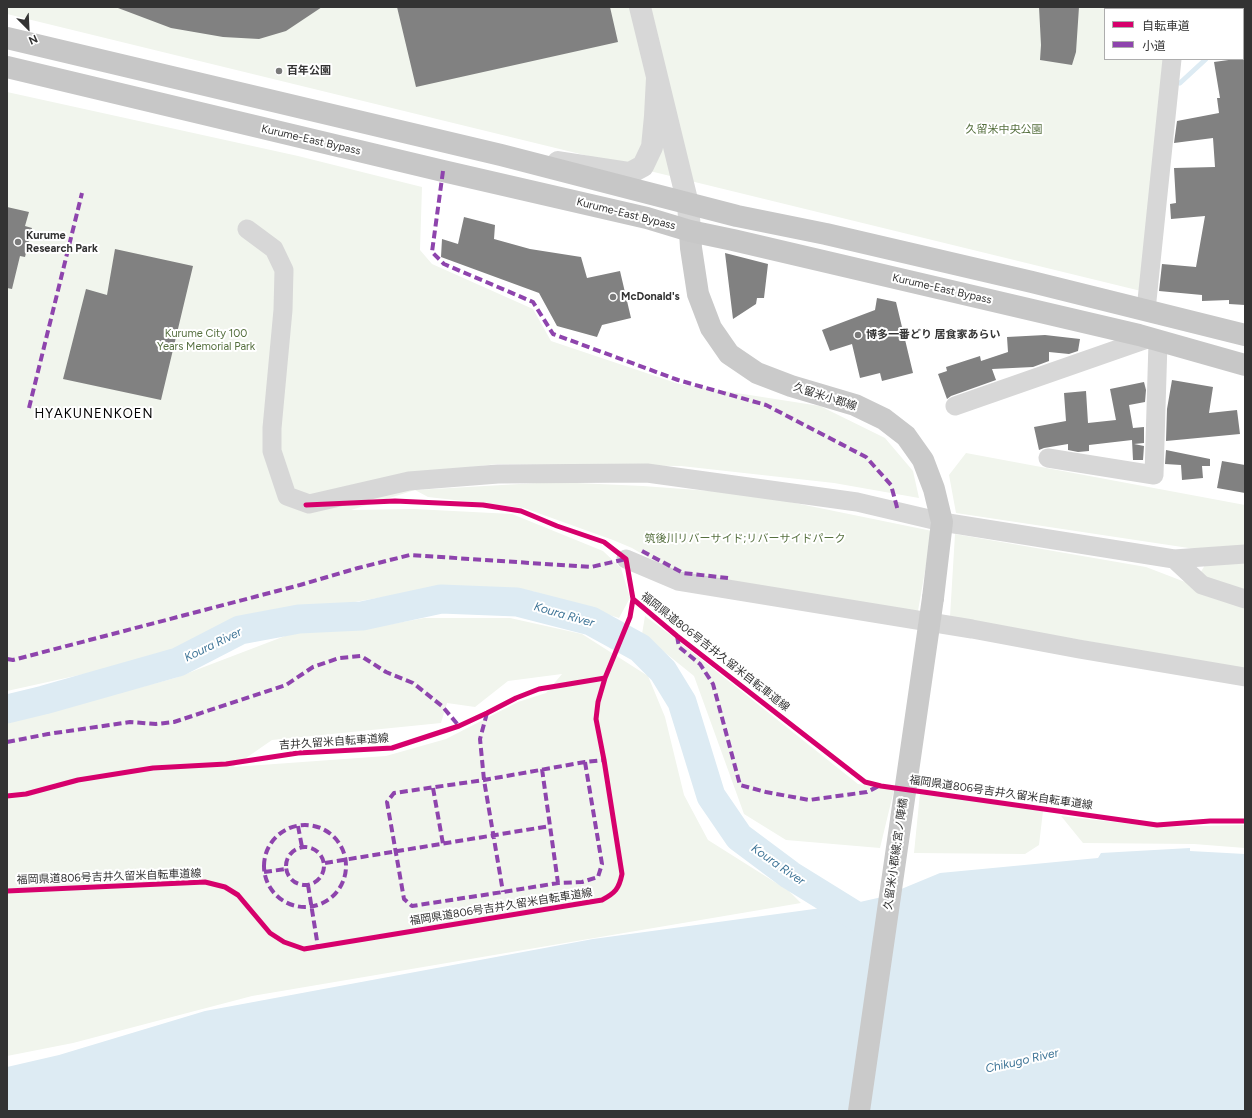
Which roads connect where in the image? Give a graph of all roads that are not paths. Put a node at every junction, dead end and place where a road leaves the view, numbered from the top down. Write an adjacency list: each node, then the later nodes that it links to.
1 (640, 7): 5 (street)
2 (7, 38): 6 (highway)
3 (1172, 60): 10 (street)
4 (7, 67): 9 (highway, Kurume-East Bypass)
5 (657, 78): 6 (street); 7 (street)
6 (501, 155): 7 (highway)
7 (688, 204): 9 (street); 10 (highway)
8 (247, 229): 17 (street)
9 (690, 231): 13 (highway, Kurume-East Bypass); 17 (main road, 久留米小郡線)
10 (1146, 310): 11 (highway)
11 (1245, 335)
12 (1158, 342): 13 (street); 15 (street); 16 (street)
13 (1183, 347): 14 (highway, Kurume-East Bypass)
14 (1245, 365)
15 (955, 406)
16 (1048, 458)
17 (941, 531): 19 (street); 21 (main road, 久留米小郡線)
18 (1245, 554): 19 (street)
19 (1174, 559): 22 (street)
20 (626, 560): 23 (street)
21 (933, 598): 24 (main road, 久留米小郡線;宮ノ陣橋, bridge)
22 (1245, 599)
23 (1245, 678)
24 (859, 1111)

